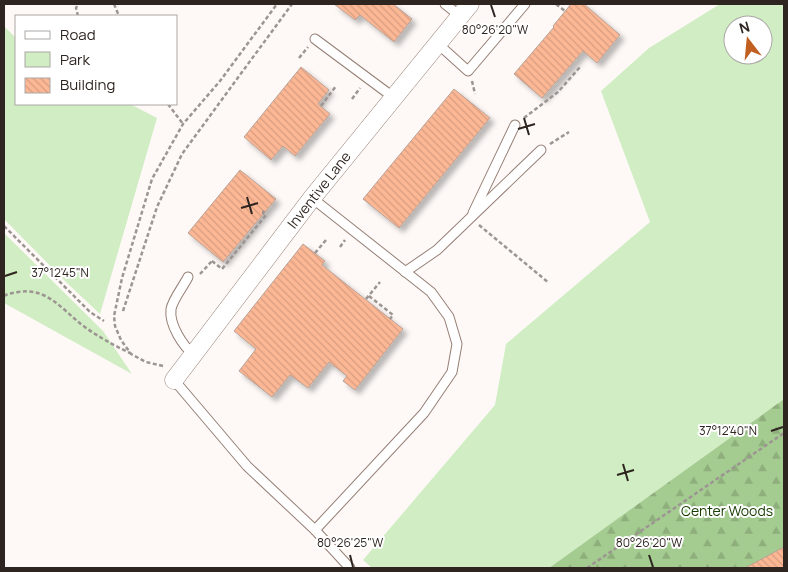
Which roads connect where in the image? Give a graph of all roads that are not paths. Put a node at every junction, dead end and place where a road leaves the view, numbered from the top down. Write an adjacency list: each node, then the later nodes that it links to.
1 (445, 4): 3 (lane)
2 (525, 4): 5 (lane)
3 (465, 10): 5 (street, Inventive Lane)
4 (315, 39): 6 (lane)
5 (437, 43): 6 (street, Inventive Lane)
6 (393, 97): 9 (street, Inventive Lane)
7 (515, 125): 10 (lane)
8 (541, 150): 10 (lane)
9 (312, 198): 11 (lane); 13 (street, Inventive Lane)
10 (470, 217): 11 (lane)
11 (405, 272): 15 (lane)
12 (188, 277): 13 (lane)
13 (194, 355): 14 (street, Inventive Lane)
14 (174, 380): 15 (lane)
15 (315, 530): 16 (lane)
16 (350, 568)

